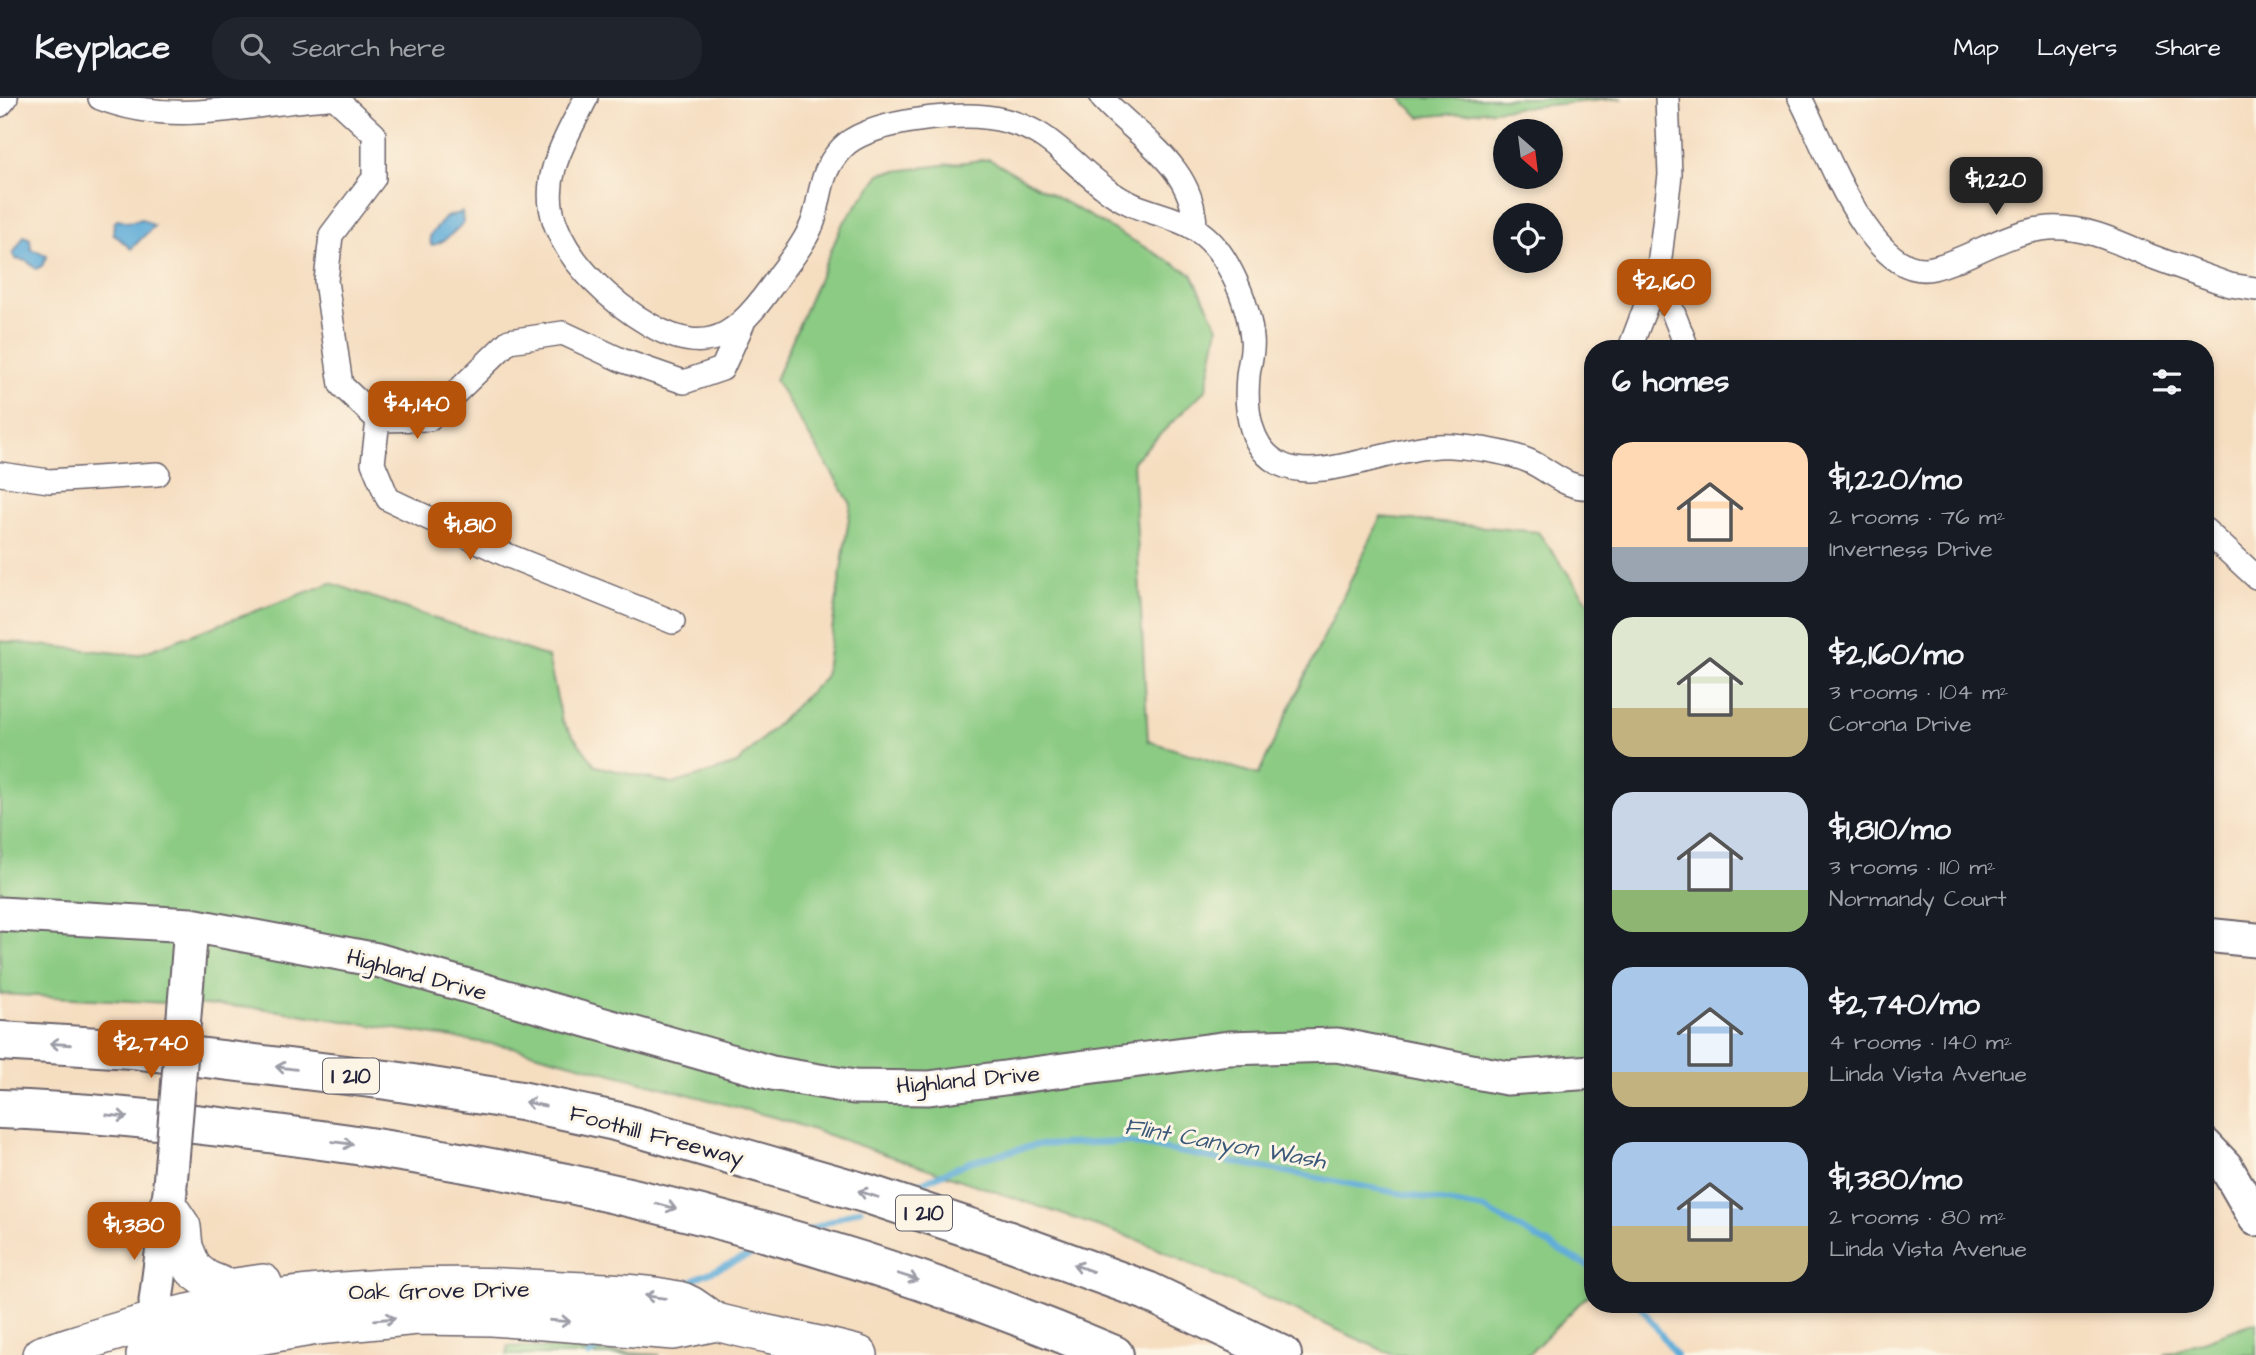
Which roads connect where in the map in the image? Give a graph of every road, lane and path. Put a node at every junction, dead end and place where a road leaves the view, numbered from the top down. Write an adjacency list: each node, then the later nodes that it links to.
1 (6, 98): 9 (street)
2 (100, 98): 3 (street)
3 (328, 98)
4 (335, 98): 16 (street)
5 (586, 98): 13 (street)
6 (1102, 98): 10 (street)
7 (1667, 98): 11 (street)
8 (1800, 98): 12 (street)
9 (0, 104)
10 (1195, 226): 13 (street); 19 (street)
11 (1658, 274): 14 (street); 15 (street)
12 (2256, 289)
13 (743, 323): 16 (street)
14 (1633, 340)
15 (1684, 340)
16 (378, 420): 22 (street)
17 (0, 474): 18 (street)
18 (158, 474)
19 (1584, 488)
20 (2214, 538): 21 (street)
21 (2256, 577)
22 (673, 622)
23 (0, 914): 24 (street, Highland Drive)
24 (191, 925): 28 (street, Highland Drive); 31 (street, bridge)
25 (2214, 936): 26 (street)
26 (2256, 940)
27 (0, 1041): 34 (highway, Foothill Freeway / I 210, one-way to 27)
28 (1584, 1077)
29 (0, 1109): 39 (highway, one-way to 39)
30 (2214, 1154): 32 (street)
31 (169, 1195): 33 (main road); 36 (street)
32 (2256, 1219)
33 (401, 1287): 35 (main road, Oak Grove Drive); 36 (main road, Oak Grove Drive)
34 (1147, 1292): 40 (highway, Foothill Freeway / I 210); 41 (highway)
35 (492, 1301): 36 (main road, Oak Grove Drive, one-way to 35); 38 (main road, Oak Grove Drive)
36 (145, 1339): 37 (main road, Oak Grove Drive)
37 (41, 1355)
38 (859, 1355)
39 (1114, 1355)
40 (1282, 1355)
41 (1303, 1355)

